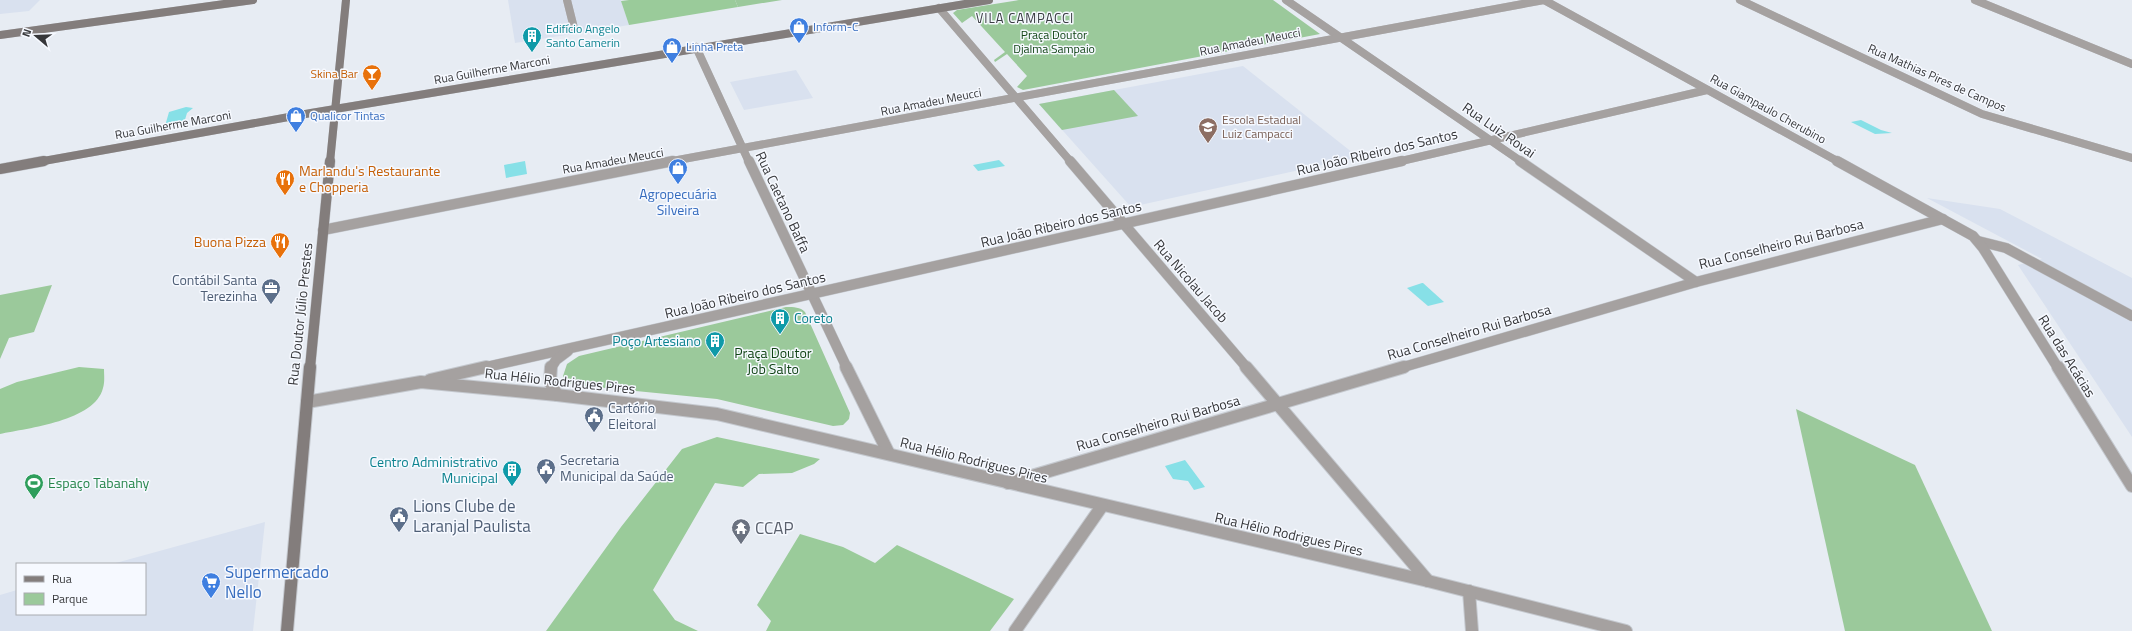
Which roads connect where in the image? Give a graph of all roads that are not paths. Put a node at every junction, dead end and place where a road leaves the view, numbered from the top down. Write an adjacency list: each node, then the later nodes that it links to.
1 (253, 0): 12 (street)
2 (346, 0): 18 (street, Rua Doutor Júlio Prestes)
3 (567, 0): 11 (street)
4 (933, 0): 10 (street, Rua Nicolau Jacob)
5 (989, 0): 10 (street, Rua Guilherme Marconi)
6 (1286, 0): 13 (street, Rua Luiz Rovai)
7 (1544, 0): 13 (street, Rua Amadeu Meucci); 16 (street, Rua Giampaulo Cherubino)
8 (1740, 0): 21 (street, Rua Mathias Pires de Campos)
9 (1975, 0): 15 (street)
10 (939, 8): 14 (street, Rua Guilherme Marconi); 17 (street, Rua Nicolau Jacob)
11 (574, 28)
12 (1, 37)
13 (1341, 38): 17 (street, Rua Amadeu Meucci); 19 (street, Rua Luiz Rovai)
14 (696, 48): 18 (street, Rua Guilherme Marconi); 20 (street, Rua Caetano Baffa)
15 (2132, 64)
16 (1707, 90): 19 (street, Rua João Ribeiro dos Santos); 23 (street, Rua Giampaulo Cherubino)
17 (1015, 98): 20 (street, Rua Amadeu Meucci); 24 (street, Rua Nicolau Jacob)
18 (335, 109): 22 (street, Rua Guilherme Marconi); 25 (street, Rua Doutor Júlio Prestes)
19 (1491, 141): 24 (street, Rua João Ribeiro dos Santos); 27 (street, Rua Luiz Rovai)
20 (743, 150): 25 (street, Rua Amadeu Meucci); 28 (street, Rua Caetano Baffa)
21 (2132, 158)
22 (0, 169)
23 (1943, 219): 26 (street, Rua Giampaulo Cherubino); 27 (street, Rua Conselheiro Rui Barbosa)
24 (1123, 224): 28 (street, Rua João Ribeiro dos Santos); 34 (street, Rua Nicolau Jacob)
25 (324, 230): 33 (street, Rua Doutor Júlio Prestes)
26 (1978, 241): 29 (street); 37 (street, Rua das Acácias)
27 (1696, 282): 34 (street, Rua Conselheiro Rui Barbosa)
28 (811, 294): 30 (street, Rua João Ribeiro dos Santos); 35 (street, Rua Caetano Baffa)
29 (2132, 316)
30 (573, 348): 31 (street, Rua João Ribeiro dos Santos); 32 (street)
31 (421, 382): 32 (street, Rua Hélio Rodrigues Pires); 33 (street, Rua Hélio Rodrigues Pires)
32 (557, 395): 35 (street, Rua Hélio Rodrigues Pires)
33 (307, 402): 41 (street, Rua Doutor Júlio Prestes)
34 (1278, 405): 36 (street, Rua Conselheiro Rui Barbosa); 39 (street, Rua Nicolau Jacob)
35 (889, 454): 36 (street, Rua Hélio Rodrigues Pires)
36 (1007, 484): 38 (street, Rua Hélio Rodrigues Pires)
37 (2132, 486)
38 (1102, 506): 39 (street, Rua Hélio Rodrigues Pires); 42 (street)
39 (1428, 581): 40 (street, Rua Hélio Rodrigues Pires)
40 (1469, 591): 43 (street); 44 (street, Rua Hélio Rodrigues Pires)
41 (287, 631)
42 (1015, 631)
43 (1472, 631)
44 (1626, 631)

